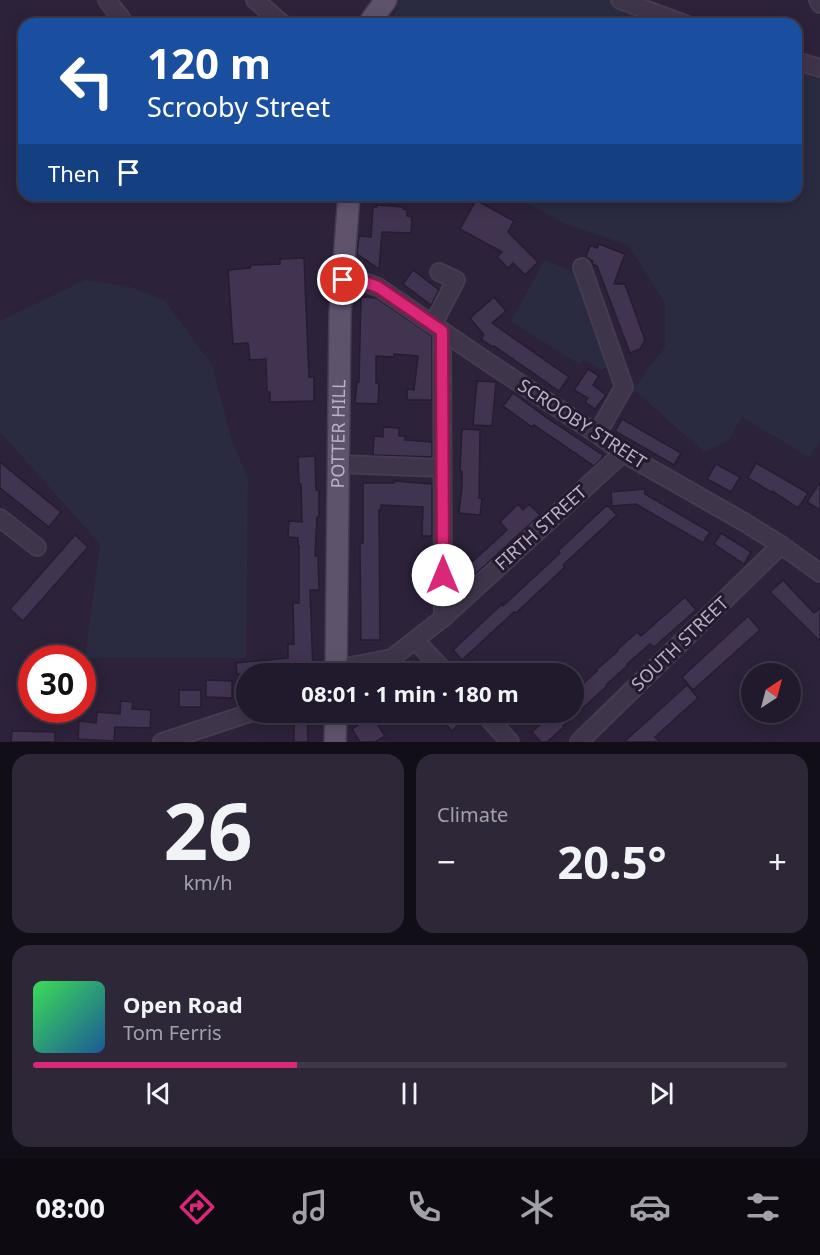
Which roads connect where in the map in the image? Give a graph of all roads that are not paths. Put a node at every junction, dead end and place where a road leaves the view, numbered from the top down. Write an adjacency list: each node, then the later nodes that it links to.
1 (107, 0): 8 (street)
2 (386, 0): 11 (main road)
3 (620, 0): 6 (street)
4 (818, 0): 7 (street)
5 (256, 2): 9 (street); 10 (street)
6 (641, 4): 12 (street)
7 (820, 4)
8 (118, 18)
9 (262, 18)
10 (276, 18)
11 (370, 18)
12 (672, 18)
13 (802, 63): 14 (street)
14 (820, 68)
15 (348, 201): 18 (main road, POTTER HILL)
16 (582, 267): 20 (street)
17 (439, 272): 19 (street)
18 (343, 280): 19 (street, SCROOBY STREET); 22 (main road, POTTER HILL)
19 (438, 328): 20 (street, SCROOBY STREET); 23 (street)
20 (597, 434): 21 (street, SCROOBY STREET)
21 (622, 453): 25 (street, SCROOBY STREET); 28 (street, FIRTH STREET)
22 (339, 464): 23 (street); 30 (main road, POTTER HILL)
23 (442, 468): 28 (street)
24 (0, 518): 26 (street)
25 (781, 545): 27 (street, SCROOBY STREET); 39 (street, SOUTH STREET)
26 (37, 547)
27 (819, 571)
28 (443, 618): 29 (street, FIRTH STREET)
29 (416, 640): 31 (street, FIRTH STREET); 32 (street)
30 (336, 663)
31 (371, 663)
32 (437, 663)
33 (236, 718): 36 (street)
34 (336, 723): 37 (main road)
35 (493, 723): 38 (street)
36 (162, 742)
37 (335, 742)
38 (510, 742)
39 (579, 742)

